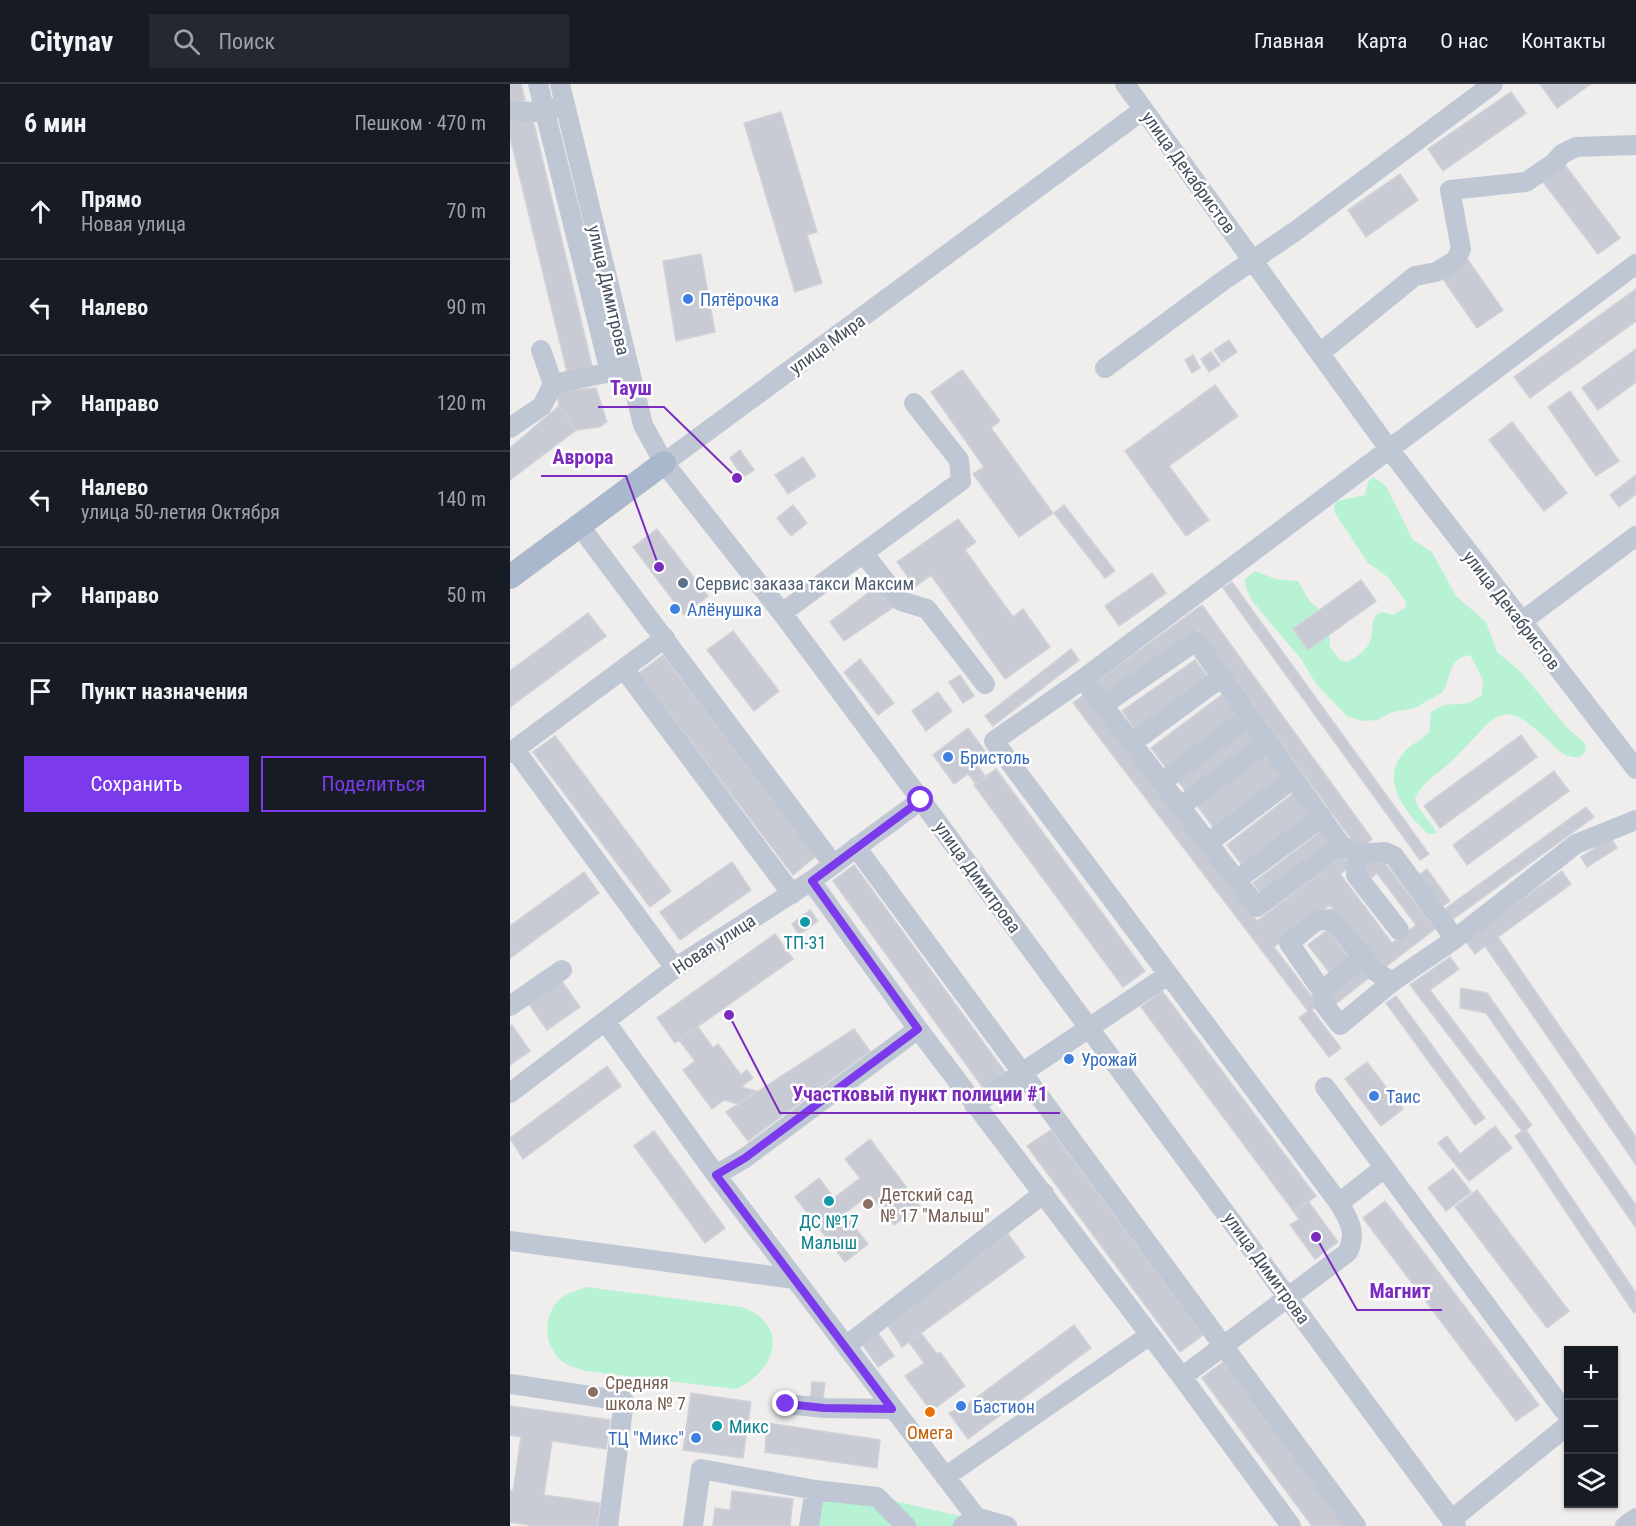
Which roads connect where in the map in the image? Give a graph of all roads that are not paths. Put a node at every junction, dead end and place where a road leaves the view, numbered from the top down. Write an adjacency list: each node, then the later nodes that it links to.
1 (538, 84): 8 (street)
2 (560, 84): 5 (street, улица Димитрова)
3 (1125, 84): 6 (street, улица Декабристов)
4 (1493, 84): 10 (street)
5 (565, 106): 8 (street); 15 (street, улица Димитрова)
6 (1143, 110): 10 (street, улица Декабристов); 20 (street, улица Мира)
7 (510, 111): 8 (street)
8 (544, 111): 15 (street)
9 (1636, 145): 13 (street)
10 (1254, 260): 13 (street, улица Декабристов); 14 (street)
11 (1636, 264): 19 (street)
12 (541, 350): 16 (street)
13 (1320, 353): 19 (street, улица Декабристов)
14 (1105, 368)
15 (619, 370): 16 (street); 20 (street, улица Димитрова)
16 (553, 384): 18 (street)
17 (914, 403): 23 (street)
18 (510, 428)
19 (1389, 449): 26 (street, улица Декабристов); 30 (street)
20 (664, 463): 21 (main road, улица Мира); 25 (street, улица Димитрова)
21 (579, 525): 24 (main road, улица Мира); 27 (street)
22 (1636, 536): 26 (street)
23 (864, 554): 25 (street); 31 (street)
24 (510, 577)
25 (782, 613): 40 (street, улица Димитрова)
26 (1521, 622): 37 (street, улица Декабристов)
27 (665, 638): 28 (street); 47 (street)
28 (624, 669): 36 (street); 50 (street)
29 (1222, 677): 32 (street); 33 (street); 35 (street)
30 (1083, 679): 32 (street); 56 (street)
31 (985, 684)
32 (1103, 705): 35 (street)
33 (1250, 716): 34 (street); 39 (street)
34 (1268, 742): 38 (street); 41 (street)
35 (1132, 743): 39 (street)
36 (512, 752): 54 (street)
37 (1636, 770)
38 (1294, 778): 42 (street); 44 (street)
39 (1162, 782): 41 (street)
40 (921, 800): 45 (street, Новая улица); 61 (street, улица Димитрова)
41 (1181, 806): 44 (street)
42 (1322, 817): 46 (street); 48 (street)
43 (1636, 820): 52 (street)
44 (1208, 843): 48 (street)
45 (856, 847): 47 (street, Новая улица); 63 (street)
46 (1350, 849): 48 (street); 51 (street); 52 (street)
47 (833, 864): 49 (street, Новая улица)
48 (1237, 880)
49 (812, 881): 50 (street, Новая улица); 62 (street)
50 (792, 894): 54 (street, Новая улица)
51 (1399, 930)
52 (1455, 939): 57 (street)
53 (1363, 957): 57 (street); 58 (street); 58 (street)
54 (675, 968): 60 (street, Новая улица)
55 (562, 970): 59 (street)
56 (1168, 975): 61 (street); 70 (street)
57 (1392, 982): 58 (street)
58 (1322, 991)
59 (510, 1006)
60 (605, 1022): 65 (street, Новая улица); 68 (street)
61 (1089, 1027): 63 (street); 73 (street, улица Димитрова)
62 (918, 1029): 66 (street); 68 (street)
63 (1022, 1072): 66 (street); 76 (street)
64 (1325, 1087): 67 (street)
65 (510, 1093)
66 (974, 1105): 69 (street)
67 (1384, 1168): 70 (street); 81 (street)
68 (716, 1175): 72 (street)
69 (1044, 1193): 74 (street); 75 (street)
70 (1339, 1203): 73 (street)
71 (510, 1241): 72 (street)
72 (795, 1279): 75 (street)
73 (1287, 1295): 76 (street); 87 (street, улица Димитрова)
74 (1150, 1335): 77 (street); 83 (street)
75 (846, 1346): 80 (street)
76 (1223, 1346): 77 (street); 94 (street)
77 (1182, 1377): 93 (street)
78 (510, 1384): 88 (street)
79 (786, 1404): 80 (street)
80 (892, 1409): 83 (street)
81 (1564, 1409)
82 (1564, 1429): 87 (street)
83 (945, 1477): 86 (street)
84 (815, 1490): 89 (street); 90 (street); 91 (street)
85 (1636, 1518): 95 (street)
86 (969, 1522): 92 (street)
87 (1454, 1523)
88 (609, 1526)
89 (693, 1526)
90 (809, 1526)
91 (906, 1526)
92 (1007, 1526)
93 (1291, 1526)
94 (1356, 1526)
95 (1625, 1526)

